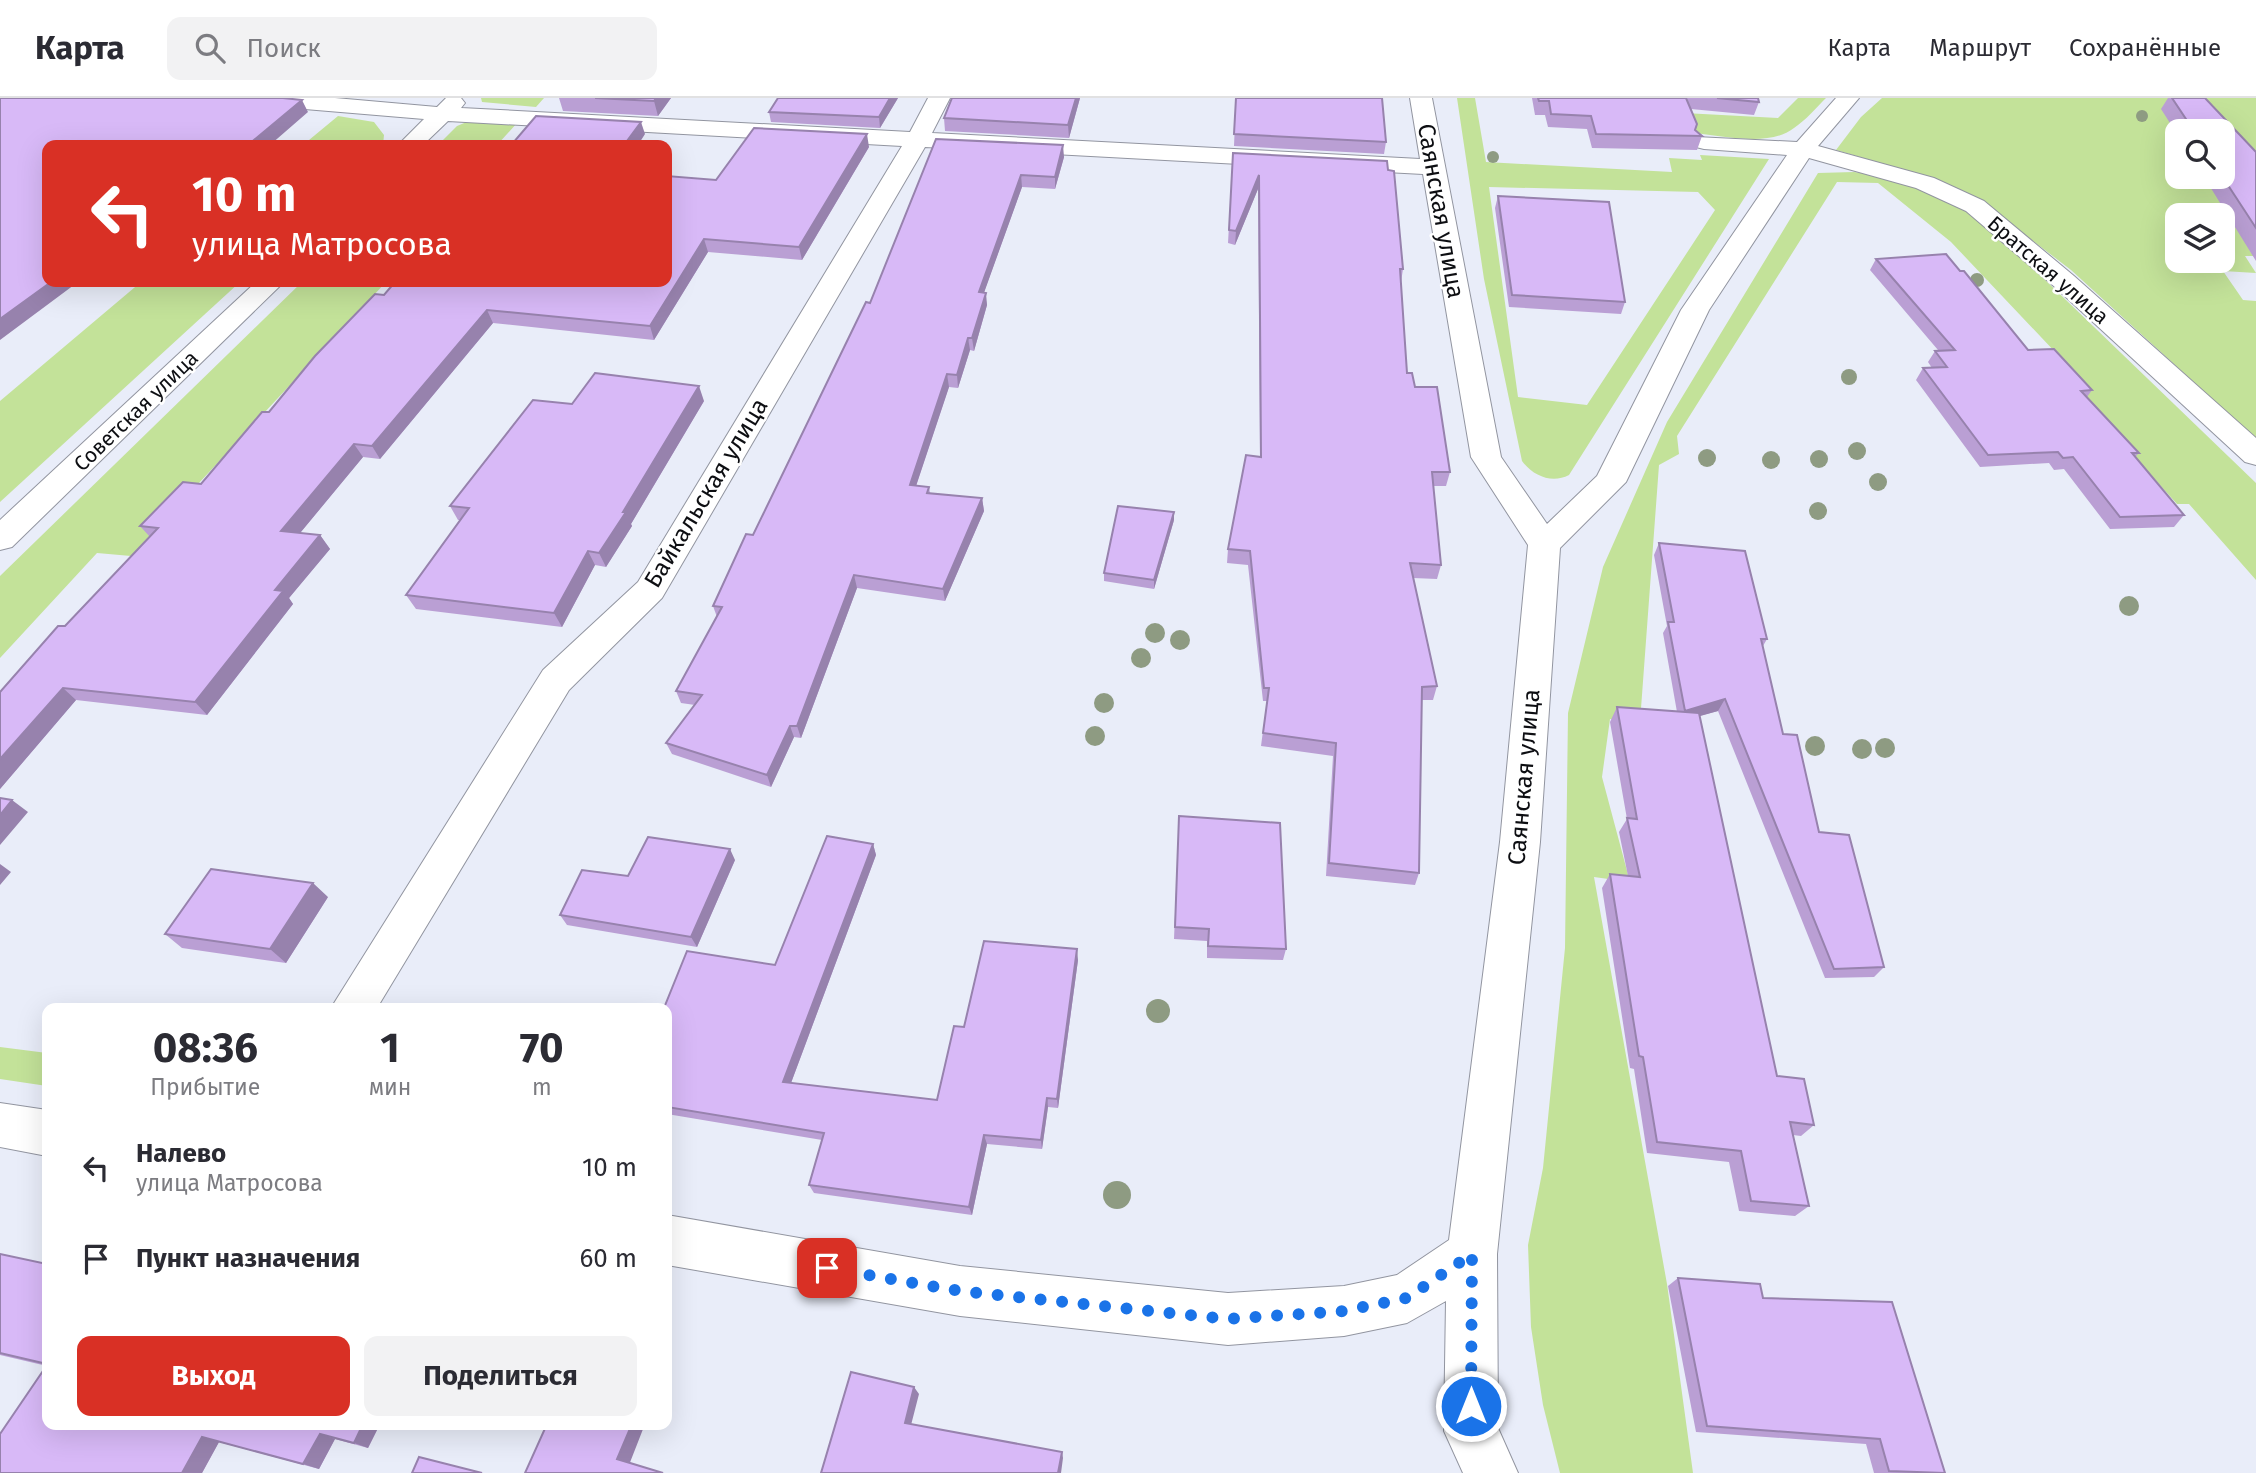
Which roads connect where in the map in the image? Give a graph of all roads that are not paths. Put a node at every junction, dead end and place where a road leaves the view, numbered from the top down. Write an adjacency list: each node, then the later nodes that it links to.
1 (257, 98): 5 (street)
2 (939, 98): 6 (street, Байкальская улица)
3 (1421, 98): 10 (street, Саянская улица)
4 (1848, 98): 9 (street)
5 (451, 106): 6 (street); 7 (street)
6 (919, 137): 10 (street); 15 (street, Байкальская улица)
7 (415, 140)
8 (1704, 142): 9 (street, Братская улица)
9 (1803, 149): 12 (street, Братская улица); 14 (street)
10 (1431, 167): 14 (street, Саянская улица)
11 (266, 287): 13 (street, Советская улица)
12 (2256, 454)
13 (0, 540)
14 (1544, 545): 19 (street, Саянская улица)
15 (356, 1003)
16 (0, 1125): 17 (street)
17 (42, 1132)
18 (672, 1241): 19 (street)
19 (1472, 1254): 20 (street, Саянская улица)
20 (1491, 1473)

